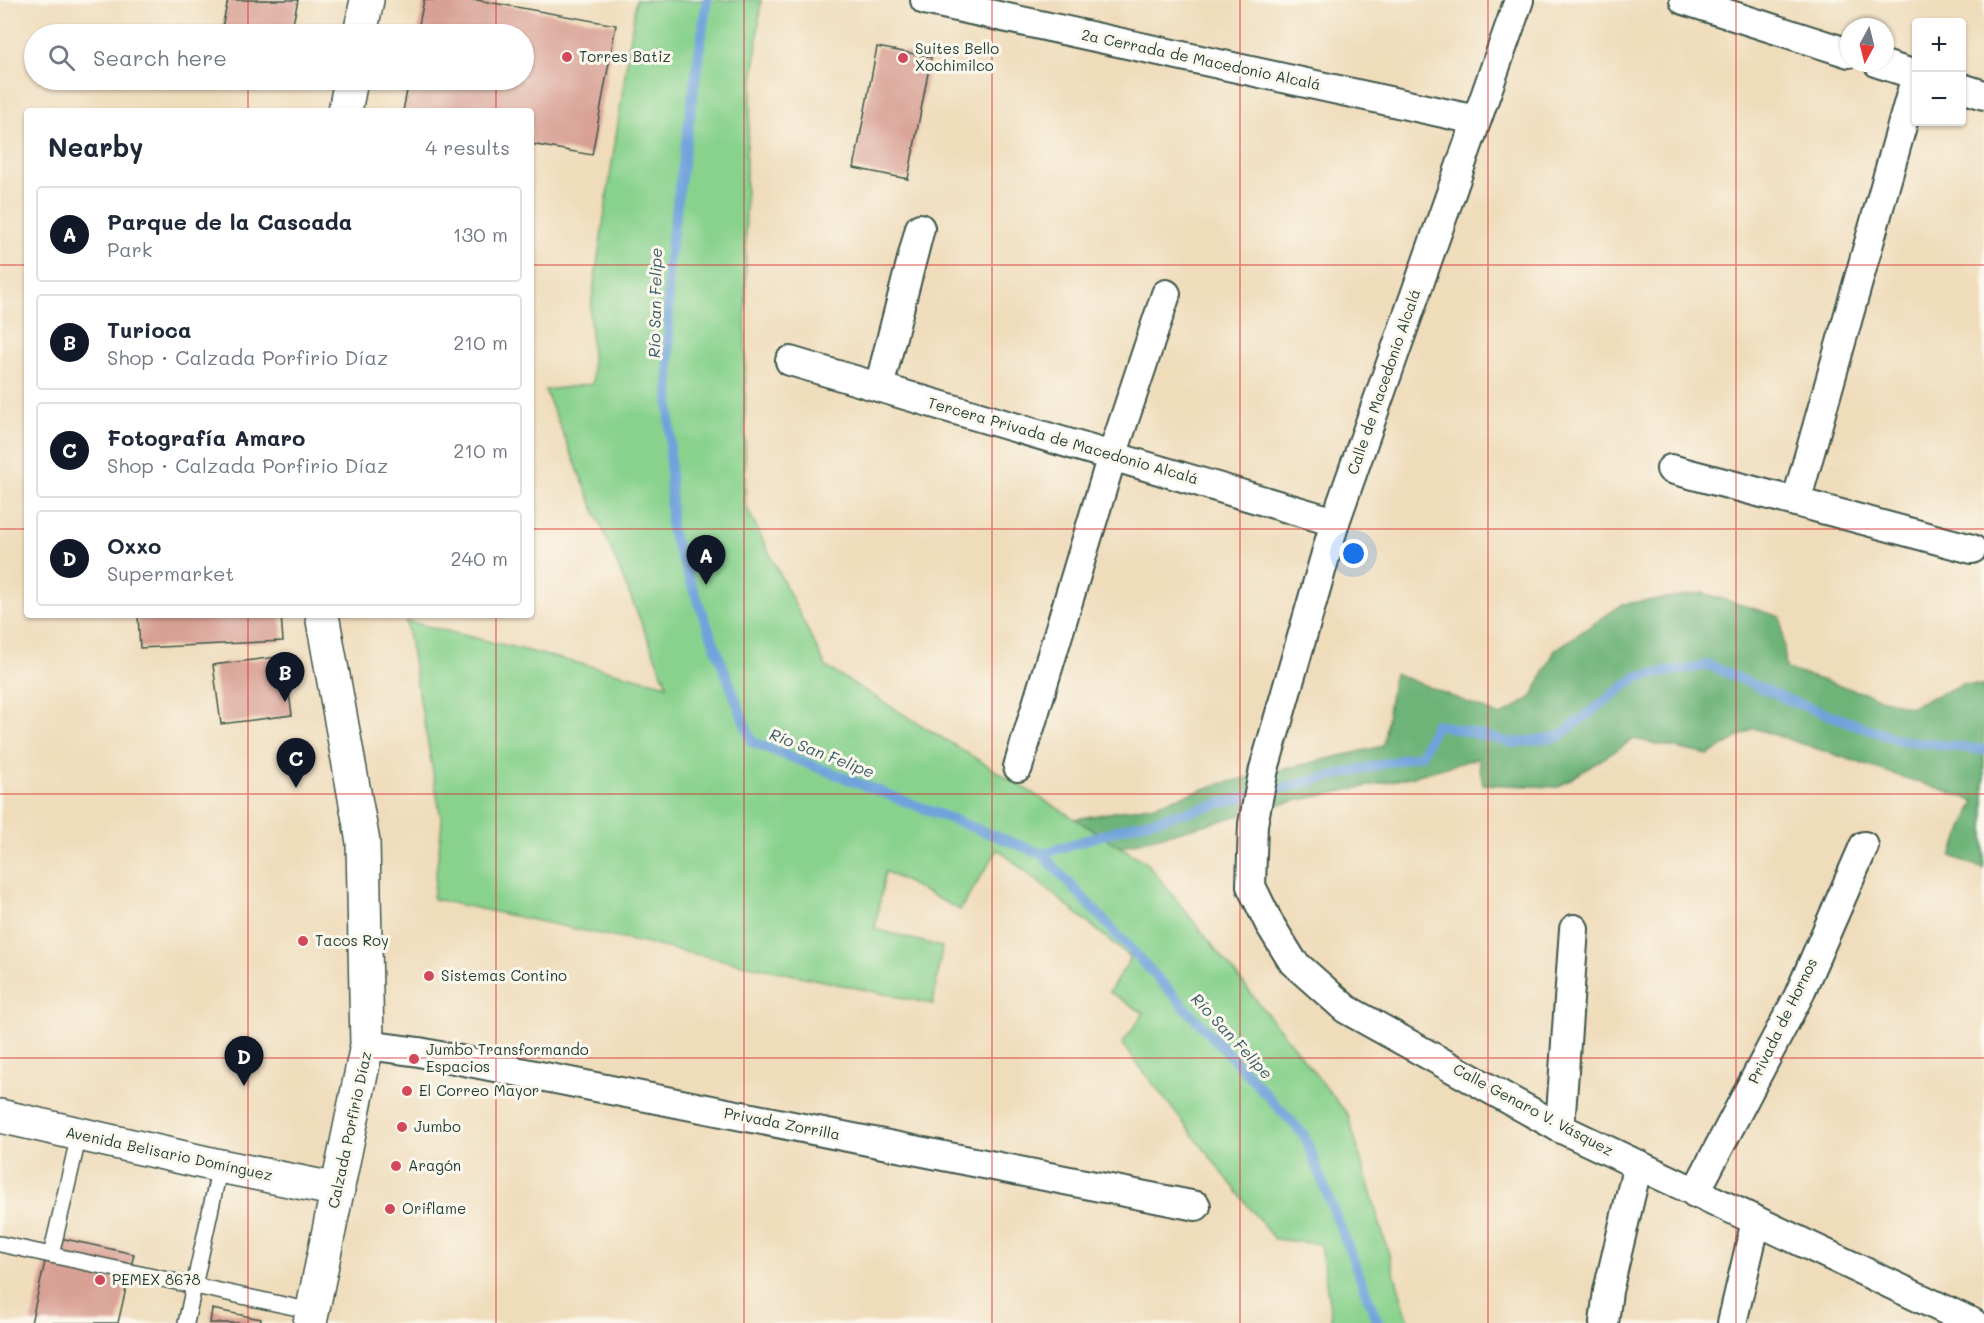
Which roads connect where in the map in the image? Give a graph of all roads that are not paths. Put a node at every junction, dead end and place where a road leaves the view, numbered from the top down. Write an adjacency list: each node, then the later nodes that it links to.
1 (367, 0): 5 (main road)
2 (925, 0): 14 (street, 2a Cerrada de Macedonio Alcalá)
3 (1519, 0): 14 (street, Calle de Macedonio Alcalá)
4 (1684, 0): 6 (street)
5 (362, 24)
6 (1840, 51)
7 (1894, 68): 8 (street)
8 (1912, 74)
9 (1966, 89): 12 (street)
10 (349, 90): 13 (main road)
11 (1912, 94): 21 (street)
12 (1984, 95)
13 (346, 108)
14 (1476, 120): 22 (street, Calle de Macedonio Alcalá)
15 (920, 228): 18 (street)
16 (1166, 294): 19 (street)
17 (790, 361): 18 (street, Tercera Privada de Macedonio Alcalá)
18 (879, 387): 19 (street, Tercera Privada de Macedonio Alcalá)
19 (1112, 456): 22 (street, Tercera Privada de Macedonio Alcalá); 25 (street)
20 (1671, 469): 21 (street)
21 (1796, 502): 23 (street)
22 (1335, 522): 26 (street, Calle de Macedonio Alcalá)
23 (1972, 549)
24 (323, 618): 29 (main road, Calzada Porfirio Díaz)
25 (1017, 767)
26 (1264, 769): 31 (street, Calle Genaro V. Vásquez)
27 (1864, 846): 36 (street, Privada de Hornos)
28 (1574, 929): 31 (street)
29 (367, 1045): 35 (main road, Calzada Porfirio Díaz); 37 (street, Privada Zorrilla)
30 (0, 1116): 32 (main road, Avenida Belisario Domínguez)
31 (1560, 1128): 33 (street, Calle Genaro V. Vásquez)
32 (79, 1135): 34 (main road, Avenida Belisario Domínguez); 40 (lane)
33 (1638, 1164): 36 (street, Calle Genaro V. Vásquez); 44 (street)
34 (220, 1166): 35 (main road, Avenida Belisario Domínguez); 41 (lane)
35 (338, 1190): 42 (main road, Calzada Porfirio Díaz)
36 (1695, 1193): 38 (street, Calle Genaro V. Vásquez)
37 (1196, 1206)
38 (1756, 1221): 45 (street); 46 (street, Calle Genaro V. Vásquez)
39 (0, 1244): 40 (lane)
40 (51, 1255): 41 (lane)
41 (193, 1287): 42 (lane); 43 (lane)
42 (311, 1317)
43 (186, 1323)
44 (1604, 1323)
45 (1732, 1323)
46 (1973, 1323)

